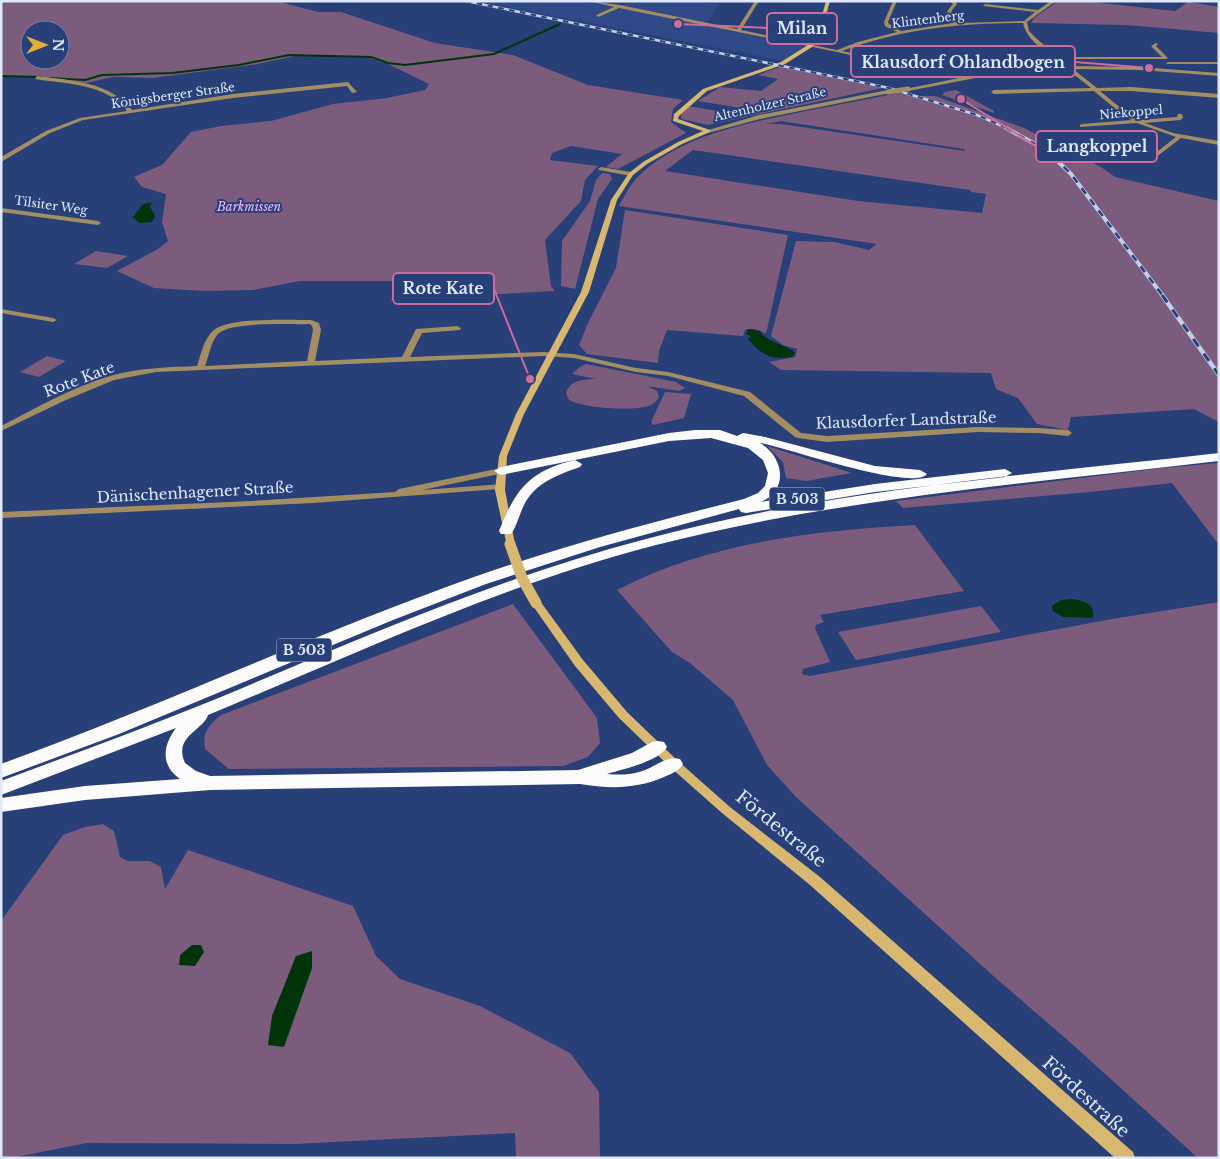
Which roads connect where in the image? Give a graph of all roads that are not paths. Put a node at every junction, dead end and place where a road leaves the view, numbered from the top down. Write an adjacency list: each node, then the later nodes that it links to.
1 (590, 1): 9 (street)
2 (624, 1): 9 (street)
3 (757, 1): 14 (street)
4 (828, 1): 17 (street)
5 (895, 1): 15 (street)
6 (952, 1): 13 (street)
7 (1054, 1): 10 (street)
8 (985, 5): 10 (street)
9 (618, 7): 11 (street); 14 (street)
10 (1037, 11): 12 (street)
11 (598, 16)
12 (1025, 22): 13 (street, Klintenberg); 19 (street)
13 (957, 24): 15 (street, Klintenberg)
14 (738, 31): 17 (street)
15 (899, 31): 18 (street, Klintenberg)
16 (1156, 44): 19 (street)
17 (810, 46): 18 (street); 34 (street)
18 (837, 51): 23 (street)
19 (1058, 58): 22 (street)
20 (1168, 63): 21 (street)
21 (1219, 63)
22 (1068, 68): 24 (street, Altenholzer Straße); 26 (street); 34 (street, Altenholzer Straße, bridge)
23 (934, 73)
24 (1219, 75)
25 (37, 78): 30 (street)
26 (1094, 89): 28 (street); 29 (street); 32 (street)
27 (354, 92): 30 (street, Königsberger Straße)
28 (994, 92)
29 (1219, 96)
30 (130, 111): 38 (street, Königsberger Straße)
31 (1180, 115): 32 (street, Niekoppel)
32 (1137, 122): 33 (street, Niekoppel); 35 (street)
33 (1082, 126)
34 (708, 131): 40 (street, Altenholzer Straße)
35 (1180, 136): 36 (street); 37 (street)
36 (1219, 143)
37 (1151, 159)
38 (1, 160)
39 (601, 169): 40 (street)
40 (631, 174): 46 (street, Altenholzer Straße)
41 (1, 210): 42 (street, Tilsiter Weg)
42 (98, 223)
43 (1, 311): 44 (street)
44 (53, 320)
45 (457, 328): 47 (street)
46 (553, 354): 47 (street, Rote Kate); 52 (street, Klausdorfer Landstraße); 55 (street, Altenholzer Straße)
47 (405, 359): 48 (street, Rote Kate)
48 (310, 364): 49 (street, Rote Kate); 49 (street)
49 (201, 367): 50 (street, Rote Kate)
50 (1, 429)
51 (711, 434): 53 (highway); 56 (highway); 62 (highway)
52 (1068, 434)
53 (636, 444): 55 (highway); 57 (highway)
54 (1219, 456): 56 (highway, B 503); 63 (highway, B 503)
55 (501, 471): 57 (highway); 58 (street, Fördestraße); 59 (street, Dänischenhagener Straße)
56 (986, 474): 62 (highway, B 503)
57 (544, 475): 61 (highway)
58 (500, 486): 59 (street, Dänischenhagener Straße); 61 (street, Fördestraße)
59 (391, 494): 60 (street, Dänischenhagener Straße)
60 (1, 515)
61 (506, 531): 64 (street, Fördestraße, bridge)
62 (610, 540): 66 (highway, B 503)
63 (218, 704): 68 (highway); 69 (highway, B 503)
64 (658, 747): 65 (street, Fördestraße); 67 (highway)
65 (674, 764): 67 (highway); 71 (street, Fördestraße)
66 (1, 771)
67 (580, 777): 68 (highway)
68 (210, 783): 70 (highway)
69 (1, 788)
70 (1, 805)
71 (1127, 1158)

